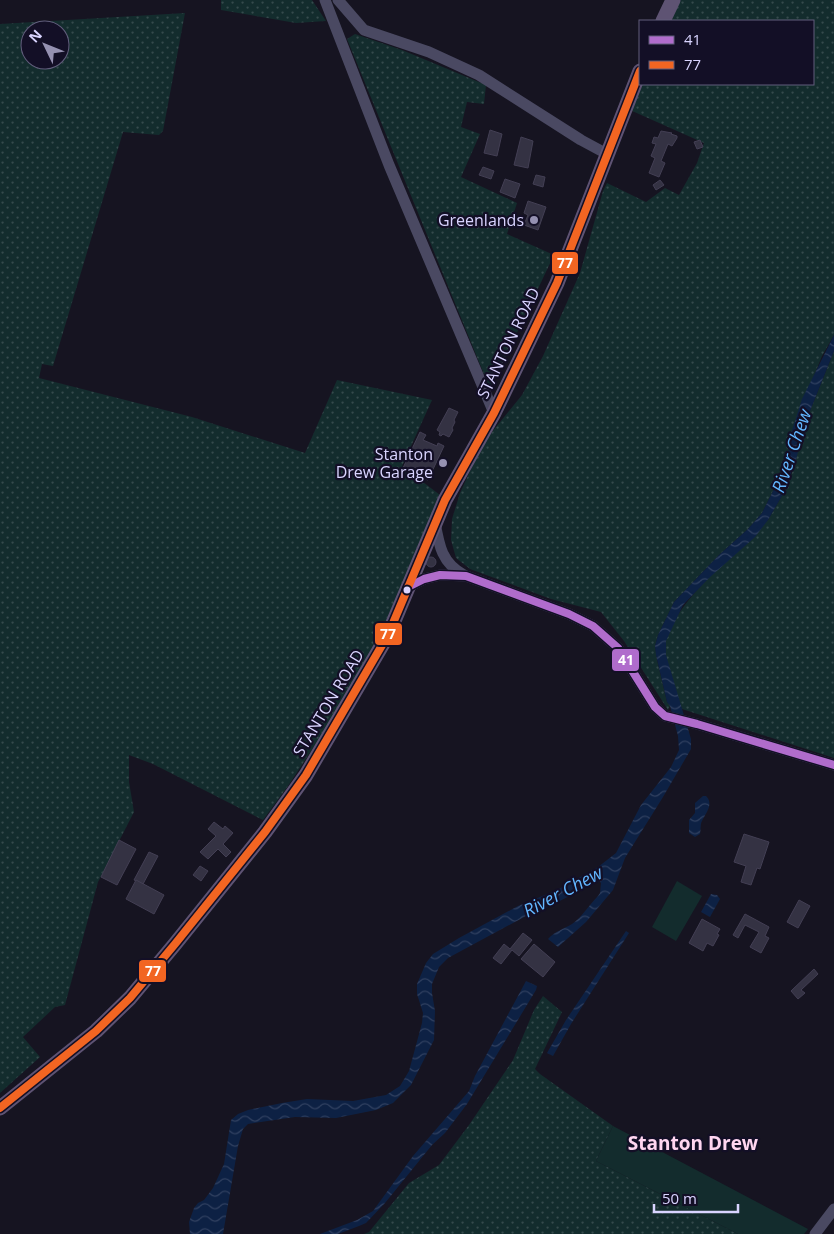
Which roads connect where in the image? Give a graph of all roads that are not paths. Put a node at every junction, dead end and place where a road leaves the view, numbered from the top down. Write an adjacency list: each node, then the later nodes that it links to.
1 (325, 0): 7 (street)
2 (338, 0): 6 (street)
3 (672, 0): 4 (main road)
4 (663, 20)
5 (639, 74): 6 (main road, STANTON ROAD)
6 (607, 154): 7 (main road, STANTON ROAD)
7 (494, 413): 8 (main road, STANTON ROAD)
8 (435, 522): 9 (street); 10 (main road, STANTON ROAD)
9 (466, 576): 10 (street); 11 (street)
10 (408, 587): 12 (main road, STANTON ROAD)
11 (834, 765)
12 (0, 1108)
13 (834, 1209): 14 (street)
14 (815, 1234)

